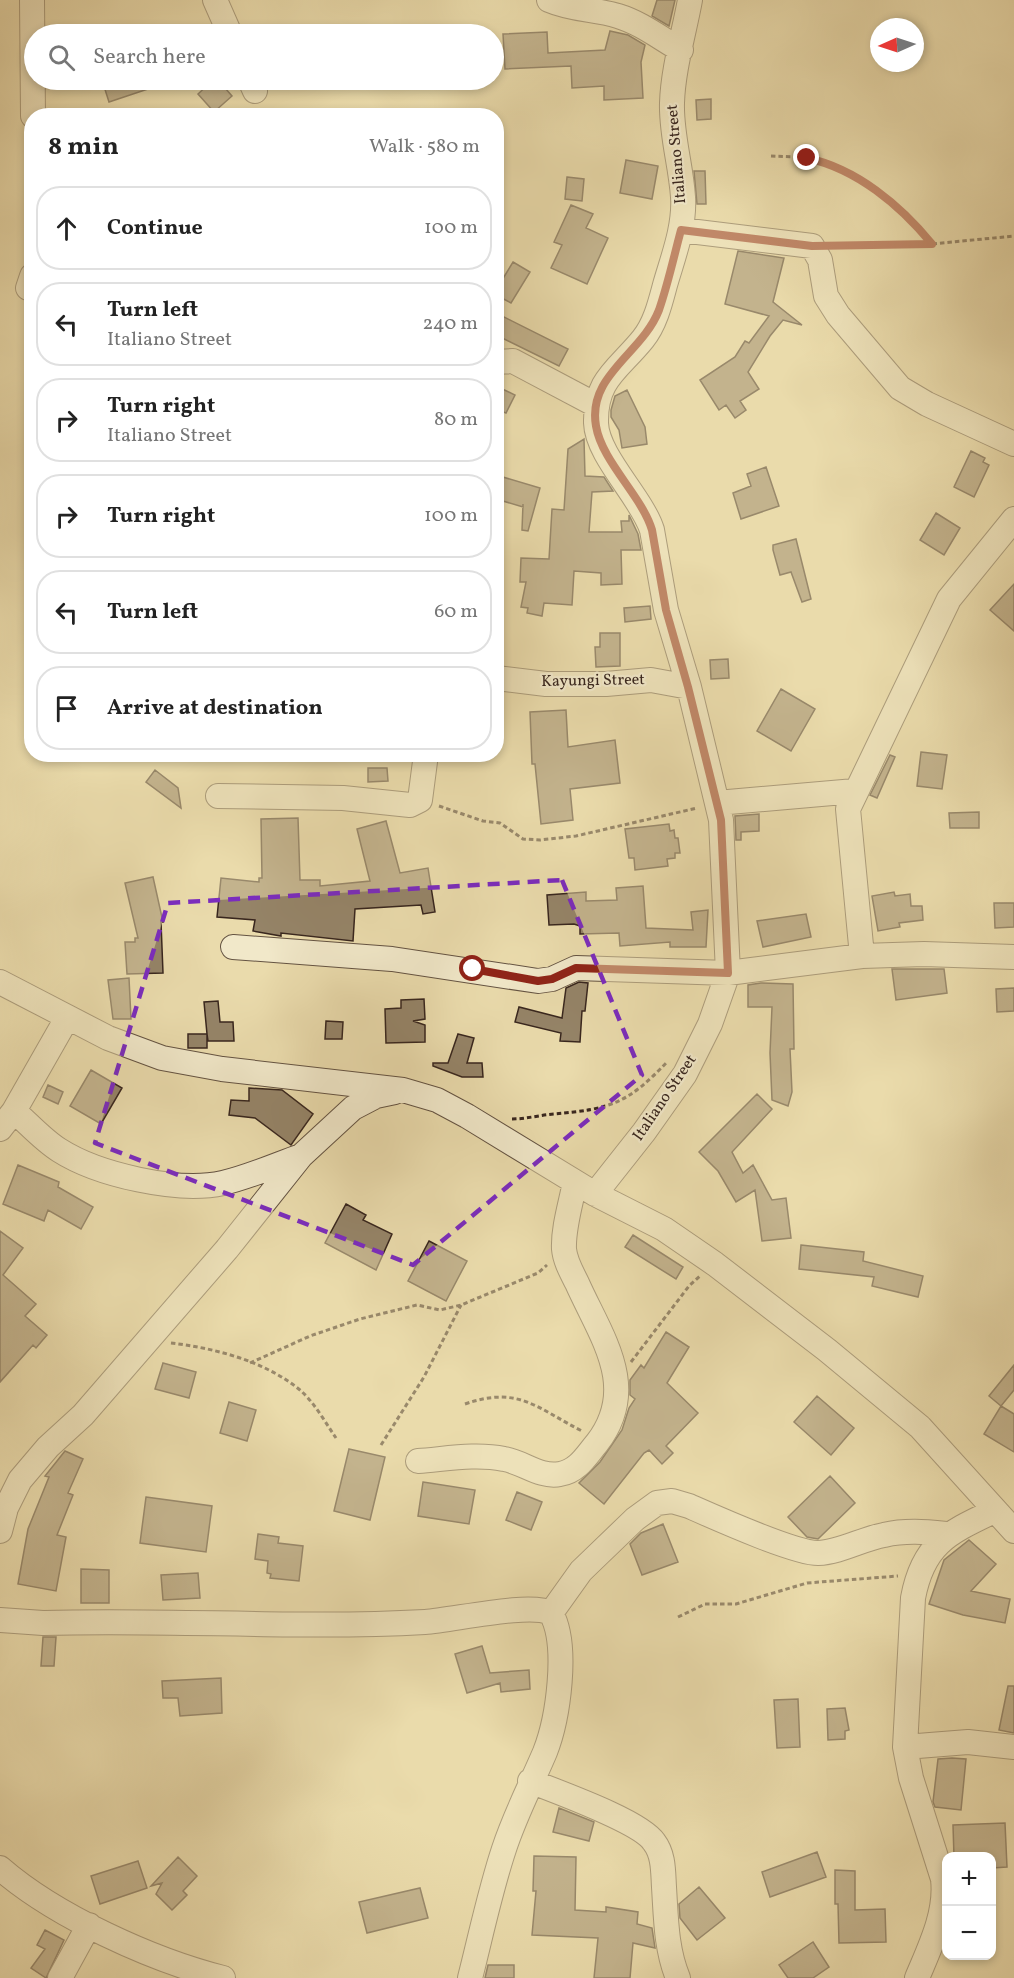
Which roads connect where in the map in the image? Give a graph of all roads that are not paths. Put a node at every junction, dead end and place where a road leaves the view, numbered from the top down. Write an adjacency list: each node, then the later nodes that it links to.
1 (32, 0): 5 (street)
2 (215, 0): 6 (street)
3 (690, 0): 7 (street, Italiano Street)
4 (555, 1): 7 (street)
5 (32, 24)
6 (226, 24)
7 (681, 50): 10 (street, Italiano Street)
8 (33, 90): 9 (street)
9 (33, 108)
10 (681, 230): 12 (street, Italiano Street); 13 (street)
11 (504, 362): 12 (street)
12 (596, 405): 16 (street, Italiano Street)
13 (1014, 444)
14 (1014, 519): 18 (street)
15 (504, 679): 16 (street, Kayungi Street)
16 (688, 687): 20 (street, Italiano Street)
17 (425, 762): 19 (street)
18 (855, 791): 20 (street); 22 (street)
19 (218, 796)
20 (717, 803): 24 (street, Italiano Street)
21 (233, 947): 24 (street)
22 (862, 956): 23 (street); 24 (street)
23 (1014, 957)
24 (728, 973): 30 (street, Italiano Street)
25 (0, 982): 26 (street)
26 (67, 1018): 27 (street); 28 (street)
27 (403, 1090): 29 (street); 30 (street)
28 (7, 1120): 29 (street)
29 (301, 1156): 33 (street)
30 (585, 1188): 31 (street); 32 (street)
31 (418, 1461)
32 (994, 1511): 34 (street); 35 (street)
33 (0, 1531)
34 (1014, 1531)
35 (948, 1534): 36 (street); 38 (street)
36 (551, 1613): 37 (street); 40 (street)
37 (0, 1620)
38 (905, 1747): 39 (street); 47 (street)
39 (1014, 1747)
40 (530, 1780): 45 (street); 46 (street)
41 (0, 1868): 42 (street)
42 (89, 1925): 43 (street); 44 (street)
43 (60, 1978)
44 (223, 1978)
45 (470, 1978)
46 (678, 1978)
47 (917, 1978)

